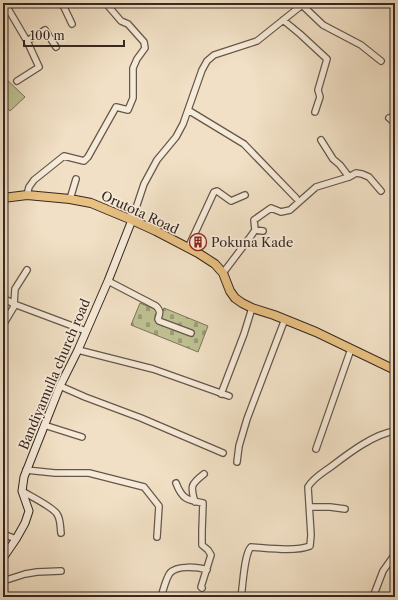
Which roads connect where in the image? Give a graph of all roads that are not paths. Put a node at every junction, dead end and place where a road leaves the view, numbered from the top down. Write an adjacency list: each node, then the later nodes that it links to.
1 (14, 3): 5 (street)
2 (62, 3): 7 (street)
3 (113, 3): 20 (street)
4 (305, 4): 6 (street); 10 (street)
5 (5, 8): 8 (street)
6 (283, 20): 12 (street); 13 (street)
7 (72, 24)
8 (27, 41): 9 (street); 11 (street)
9 (56, 47)
10 (381, 61)
11 (17, 81)
12 (188, 110): 23 (street); 25 (street)
13 (315, 112)
14 (389, 118): 15 (street)
15 (395, 122)
16 (321, 140): 17 (street)
17 (349, 176): 19 (street); 26 (street)
18 (76, 179): 24 (street)
19 (381, 191)
20 (27, 195): 22 (main road, Orutota Road); 24 (main road, Orutota Road)
21 (245, 195): 28 (street)
22 (3, 198)
23 (296, 198)
24 (70, 199): 25 (main road, Orutota Road)
25 (132, 220): 28 (main road, Orutota Road); 31 (street, Bandiyamulla church road)
26 (255, 230): 27 (street); 30 (street)
27 (263, 231)
28 (188, 248): 30 (main road, Orutota Road)
29 (27, 270): 33 (street)
30 (223, 273): 34 (main road, Orutota Road)
31 (108, 281): 37 (street, Bandiyamulla church road); 38 (street)
32 (3, 298): 33 (street)
33 (14, 305): 36 (street); 37 (street)
34 (252, 308): 35 (main road, Orutota Road); 43 (street)
35 (285, 319): 39 (main road, Orutota Road); 50 (street)
36 (3, 325)
37 (86, 331): 40 (street, Bandiyamulla church road)
38 (191, 333)
39 (351, 349): 41 (main road, Orutota Road); 48 (street)
40 (78, 350): 42 (street, Bandiyamulla church road); 43 (street)
41 (395, 370)
42 (60, 386): 45 (street, Bandiyamulla church road); 49 (street)
43 (221, 394): 44 (street)
44 (229, 396)
45 (44, 425): 47 (street); 51 (street, Bandiyamulla church road)
46 (395, 432): 56 (street)
47 (82, 437)
48 (316, 449)
49 (223, 453)
50 (237, 462)
51 (26, 470): 54 (street, Bandiyamulla church road); 60 (street)
52 (204, 474): 55 (street)
53 (176, 483): 55 (street)
54 (22, 491): 58 (street); 61 (street, Bandiyamulla church road)
55 (195, 502): 64 (street)
56 (310, 507): 57 (street); 69 (street)
57 (345, 510)
58 (61, 533)
59 (3, 534): 61 (street)
60 (157, 537)
61 (16, 539): 63 (street, Bandiyamulla church road)
62 (395, 554): 70 (street)
63 (3, 558)
64 (206, 570): 67 (street); 68 (street)
65 (61, 571): 66 (street)
66 (3, 581)
67 (202, 588)
68 (161, 597)
69 (241, 597)
70 (373, 597)

